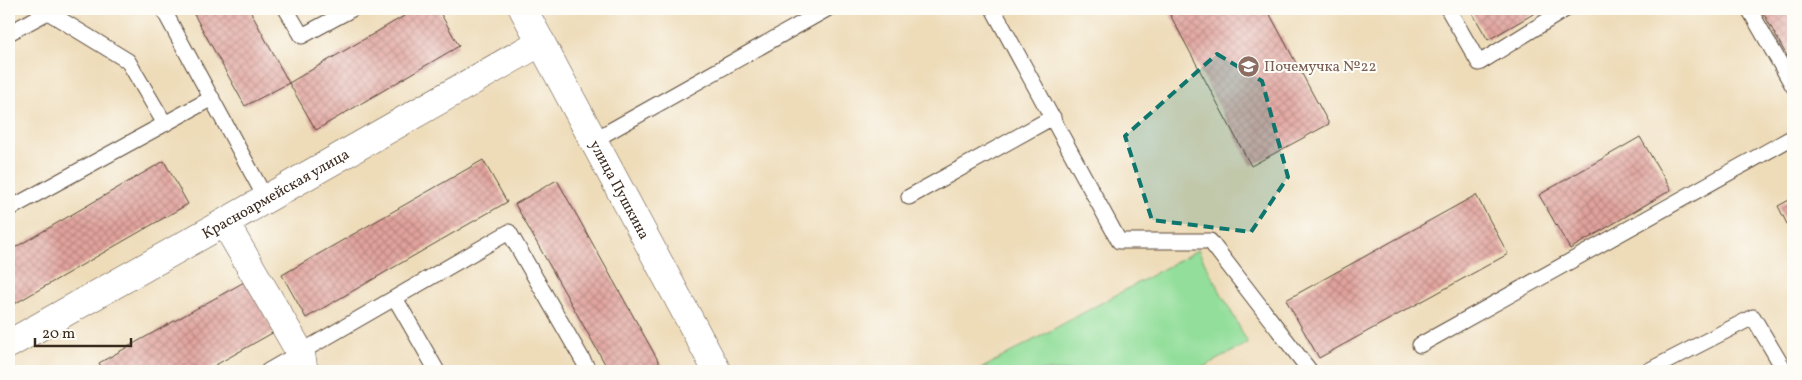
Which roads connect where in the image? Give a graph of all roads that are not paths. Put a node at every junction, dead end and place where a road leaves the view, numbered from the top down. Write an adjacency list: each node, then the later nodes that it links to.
1 (163, 9): 13 (lane)
2 (286, 9): 3 (lane)
3 (352, 9)
4 (524, 9): 11 (street, улица Пушкина)
5 (827, 9): 17 (lane)
6 (994, 9): 14 (lane)
7 (1448, 9): 8 (lane)
8 (1566, 9)
9 (1749, 9): 12 (lane)
10 (9, 33): 15 (lane)
11 (541, 42): 17 (street, улица Пушкина); 19 (street, Красноармейская улица)
12 (1793, 86)
13 (212, 98): 15 (lane); 19 (lane)
14 (1053, 117): 18 (lane); 30 (lane)
15 (164, 124): 20 (lane)
16 (1793, 137): 24 (lane)
17 (594, 140): 29 (street, улица Пушкина)
18 (910, 197)
19 (266, 199): 21 (street, Красноармейская улица)
20 (9, 209)
21 (225, 223): 23 (street, Красноармейская улица); 25 (street)
22 (395, 298): 25 (lane); 27 (lane); 28 (lane)
23 (9, 344)
24 (1420, 345)
25 (302, 362): 26 (lane)
26 (268, 371)
27 (437, 371)
28 (589, 371)
29 (717, 371)
30 (1310, 371)
31 (1648, 371): 32 (lane)
32 (1785, 371)

